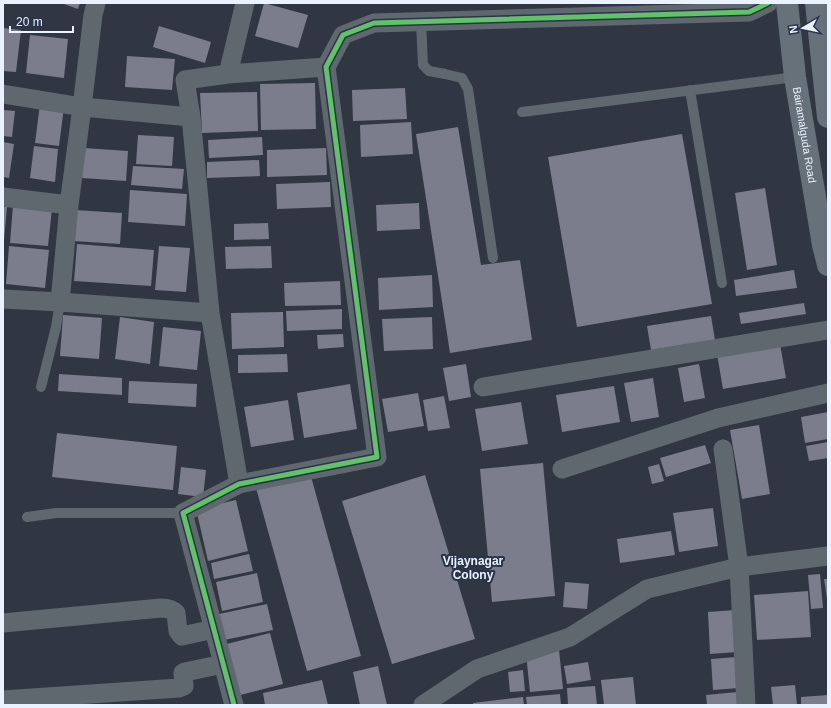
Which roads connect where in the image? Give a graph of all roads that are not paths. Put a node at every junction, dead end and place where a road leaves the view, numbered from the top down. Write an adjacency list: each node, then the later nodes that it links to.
1 (96, 3): 12 (street)
2 (245, 3): 8 (street)
3 (768, 3): 6 (street)
4 (787, 3): 9 (main road, Bairamalguda Road)
5 (816, 3): 14 (main road)
6 (421, 22): 7 (street); 18 (lane)
7 (326, 67): 8 (street); 30 (street)
8 (228, 74): 15 (street)
9 (795, 77): 10 (lane); 19 (main road, Bairamalguda Road)
10 (690, 90): 13 (lane); 20 (lane)
11 (3, 94): 12 (street)
12 (82, 107): 15 (street); 17 (street)
13 (522, 112)
14 (828, 117)
15 (191, 118): 23 (street)
16 (3, 197): 17 (street)
17 (69, 205): 22 (street)
18 (493, 258)
19 (828, 265)
20 (722, 283)
21 (3, 299): 22 (street)
22 (60, 302): 23 (street); 25 (lane)
23 (210, 313): 30 (street)
24 (828, 330): 26 (street)
25 (41, 387)
26 (483, 387)
27 (828, 393): 29 (street)
28 (723, 449): 34 (street)
29 (562, 469)
30 (239, 484): 31 (street)
31 (183, 513): 32 (lane); 36 (street)
32 (27, 516)
33 (828, 556): 34 (street)
34 (739, 567): 40 (street); 41 (street)
35 (3, 623): 36 (street)
36 (214, 629): 37 (street)
37 (223, 664): 38 (street); 39 (street)
38 (3, 700)
39 (234, 705)
40 (423, 705)
41 (746, 705)

